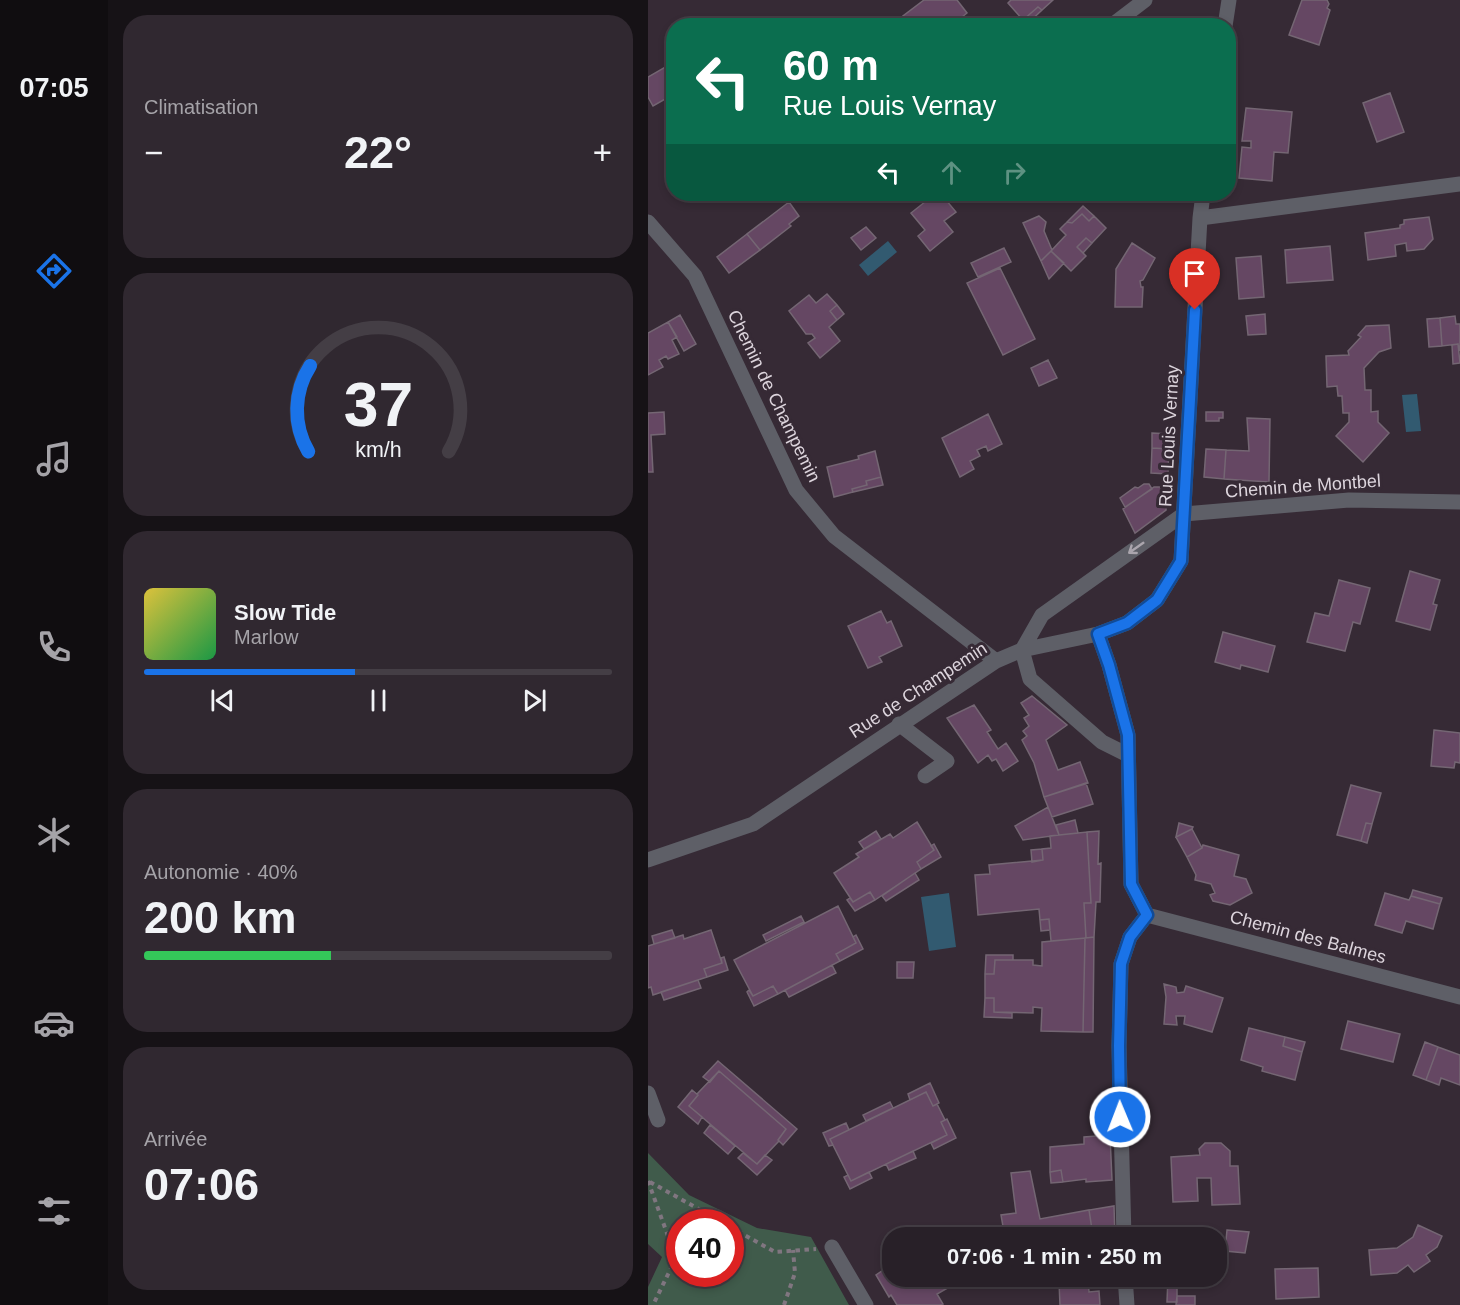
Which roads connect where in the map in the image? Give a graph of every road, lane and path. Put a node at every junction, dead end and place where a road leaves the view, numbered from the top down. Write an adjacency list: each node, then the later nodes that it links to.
1 (1145, 0): 3 (street)
2 (1229, 0): 4 (street)
3 (1121, 18)
4 (1226, 18)
5 (1460, 184): 7 (street)
6 (1202, 201): 7 (street, Rue Louis Vernay)
7 (1200, 218): 10 (street, Rue Louis Vernay)
8 (648, 222): 13 (street, Chemin de Champemin)
9 (1460, 502): 10 (street, Chemin de Montbel)
10 (1184, 514): 11 (street, Rue Louis Vernay); 12 (street, one-way to 12)
11 (1098, 634): 12 (street, Rue de Champemin); 15 (street)
12 (1022, 650): 13 (street, Rue de Champemin); 15 (street)
13 (996, 661): 14 (street, Rue de Champemin)
14 (899, 724): 16 (street); 17 (street, Rue de Champemin)
15 (1128, 755): 18 (street)
16 (925, 776)
17 (648, 860)
18 (1147, 915): 19 (street, Chemin des Balmes); 24 (street)
19 (1460, 997)
20 (648, 1094): 21 (street)
21 (658, 1120)
22 (649, 1182): 23 (path); 29 (path)
23 (698, 1209)
24 (1124, 1227)
25 (744, 1235): 27 (path)
26 (832, 1247): 27 (path); 31 (street)
27 (793, 1250): 30 (path)
28 (1126, 1287): 32 (street)
29 (653, 1305)
30 (784, 1305)
31 (866, 1305)
32 (1127, 1305)

